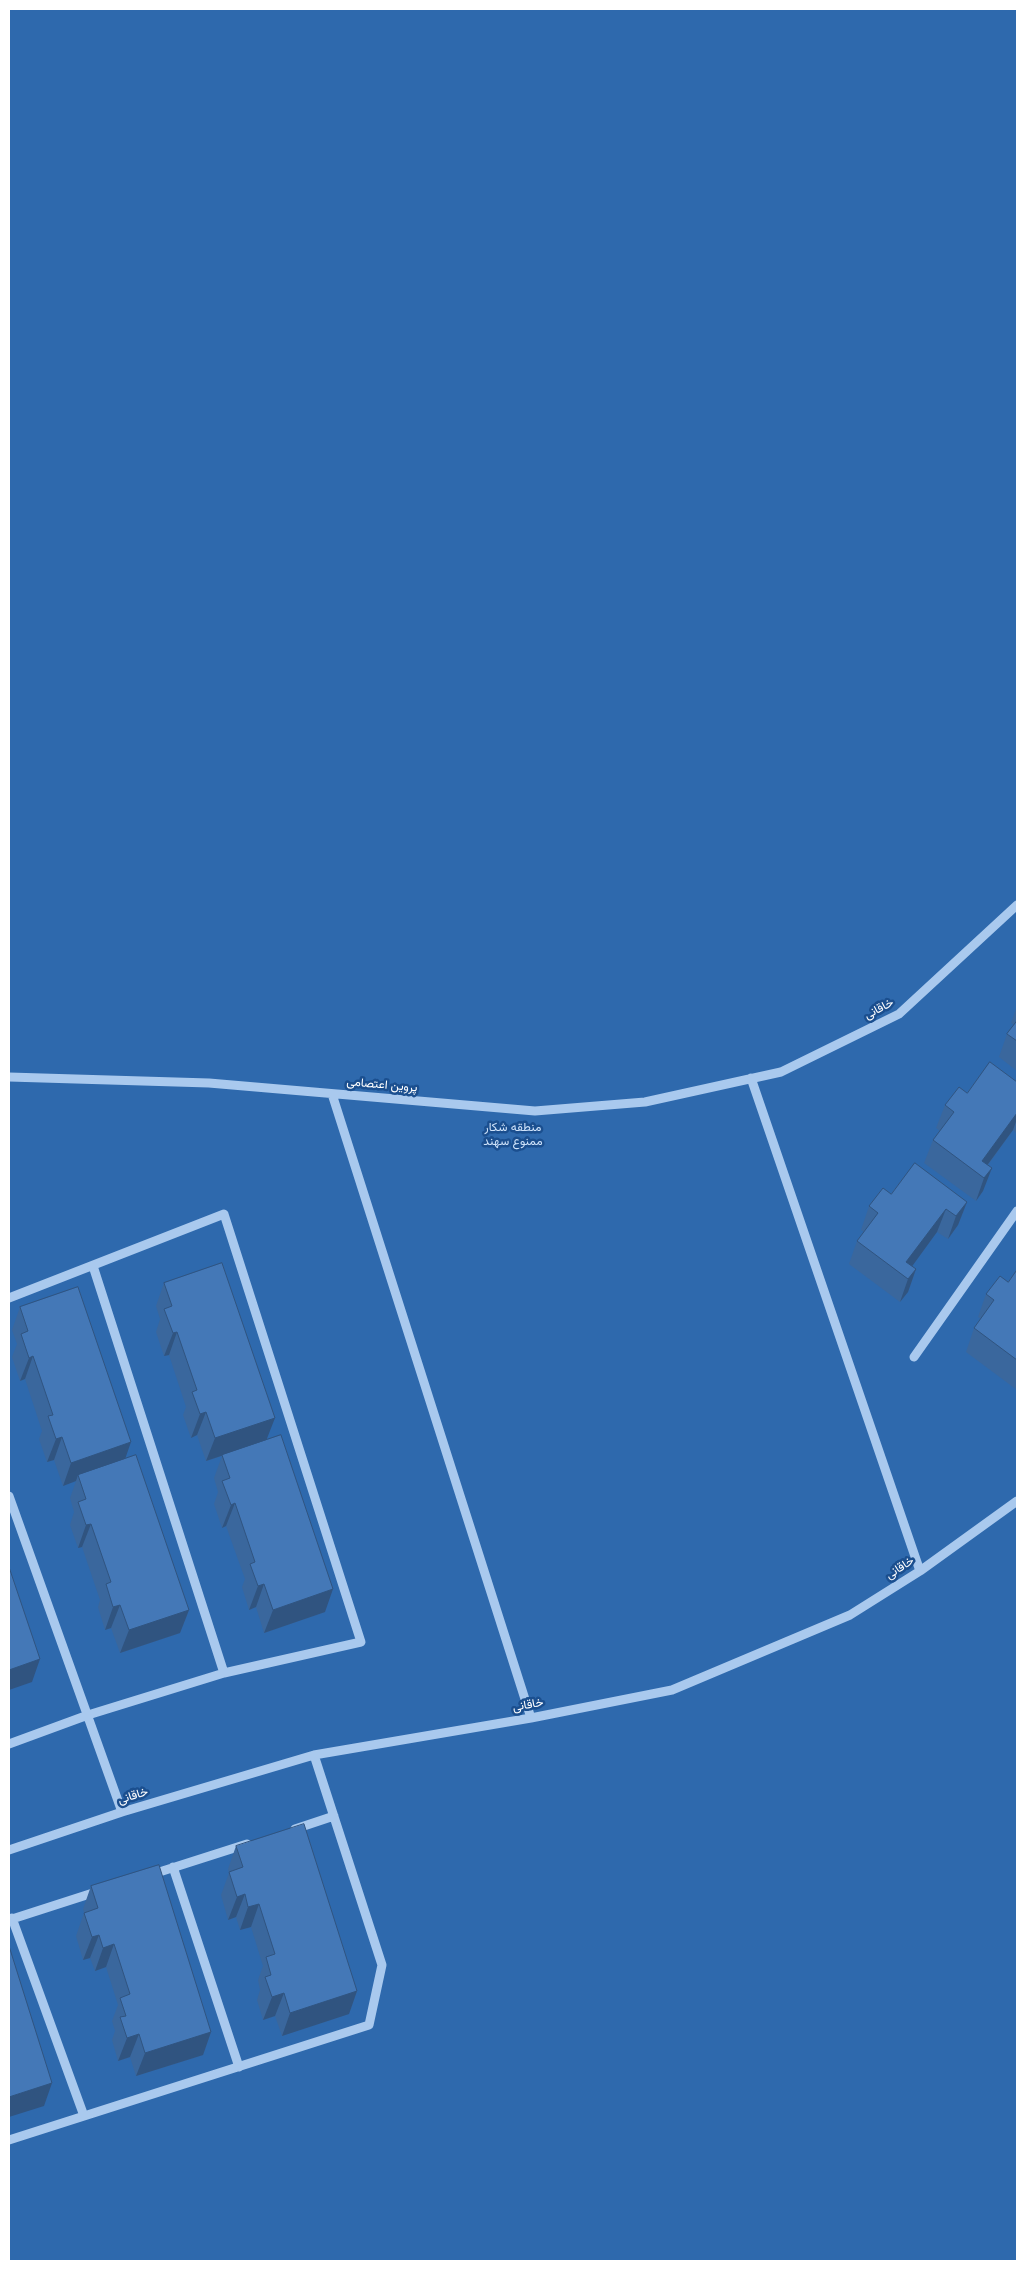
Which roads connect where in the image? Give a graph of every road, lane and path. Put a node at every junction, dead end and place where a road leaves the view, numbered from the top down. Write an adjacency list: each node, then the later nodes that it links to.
1 (1017, 905): 3 (street, خاقانی)
2 (9, 1077): 4 (street, پروین اعتصامی)
3 (751, 1078): 4 (street, پروین اعتصامی); 11 (street)
4 (332, 1094): 14 (street)
5 (1017, 1211): 8 (street)
6 (92, 1266): 7 (street); 12 (street); 12 (street)
7 (9, 1298)
8 (914, 1357)
9 (9, 1496): 13 (street)
10 (1017, 1501): 11 (street, خاقانی)
11 (920, 1571): 14 (street, خاقانی)
12 (224, 1673): 13 (street)
13 (88, 1715): 15 (street); 17 (street)
14 (531, 1718): 16 (street, خاقانی)
15 (9, 1744)
16 (314, 1756): 17 (street, خاقانی); 18 (street)
17 (122, 1812): 21 (street, خاقانی)
18 (334, 1816): 19 (street); 26 (street)
19 (287, 1831)
20 (258, 1840): 22 (street)
21 (9, 1850)
22 (174, 1868): 23 (street); 26 (street)
23 (145, 1876)
24 (107, 1888): 25 (street)
25 (11, 1919): 27 (street)
26 (239, 2068): 27 (street)
27 (84, 2116): 28 (street)
28 (9, 2140)

